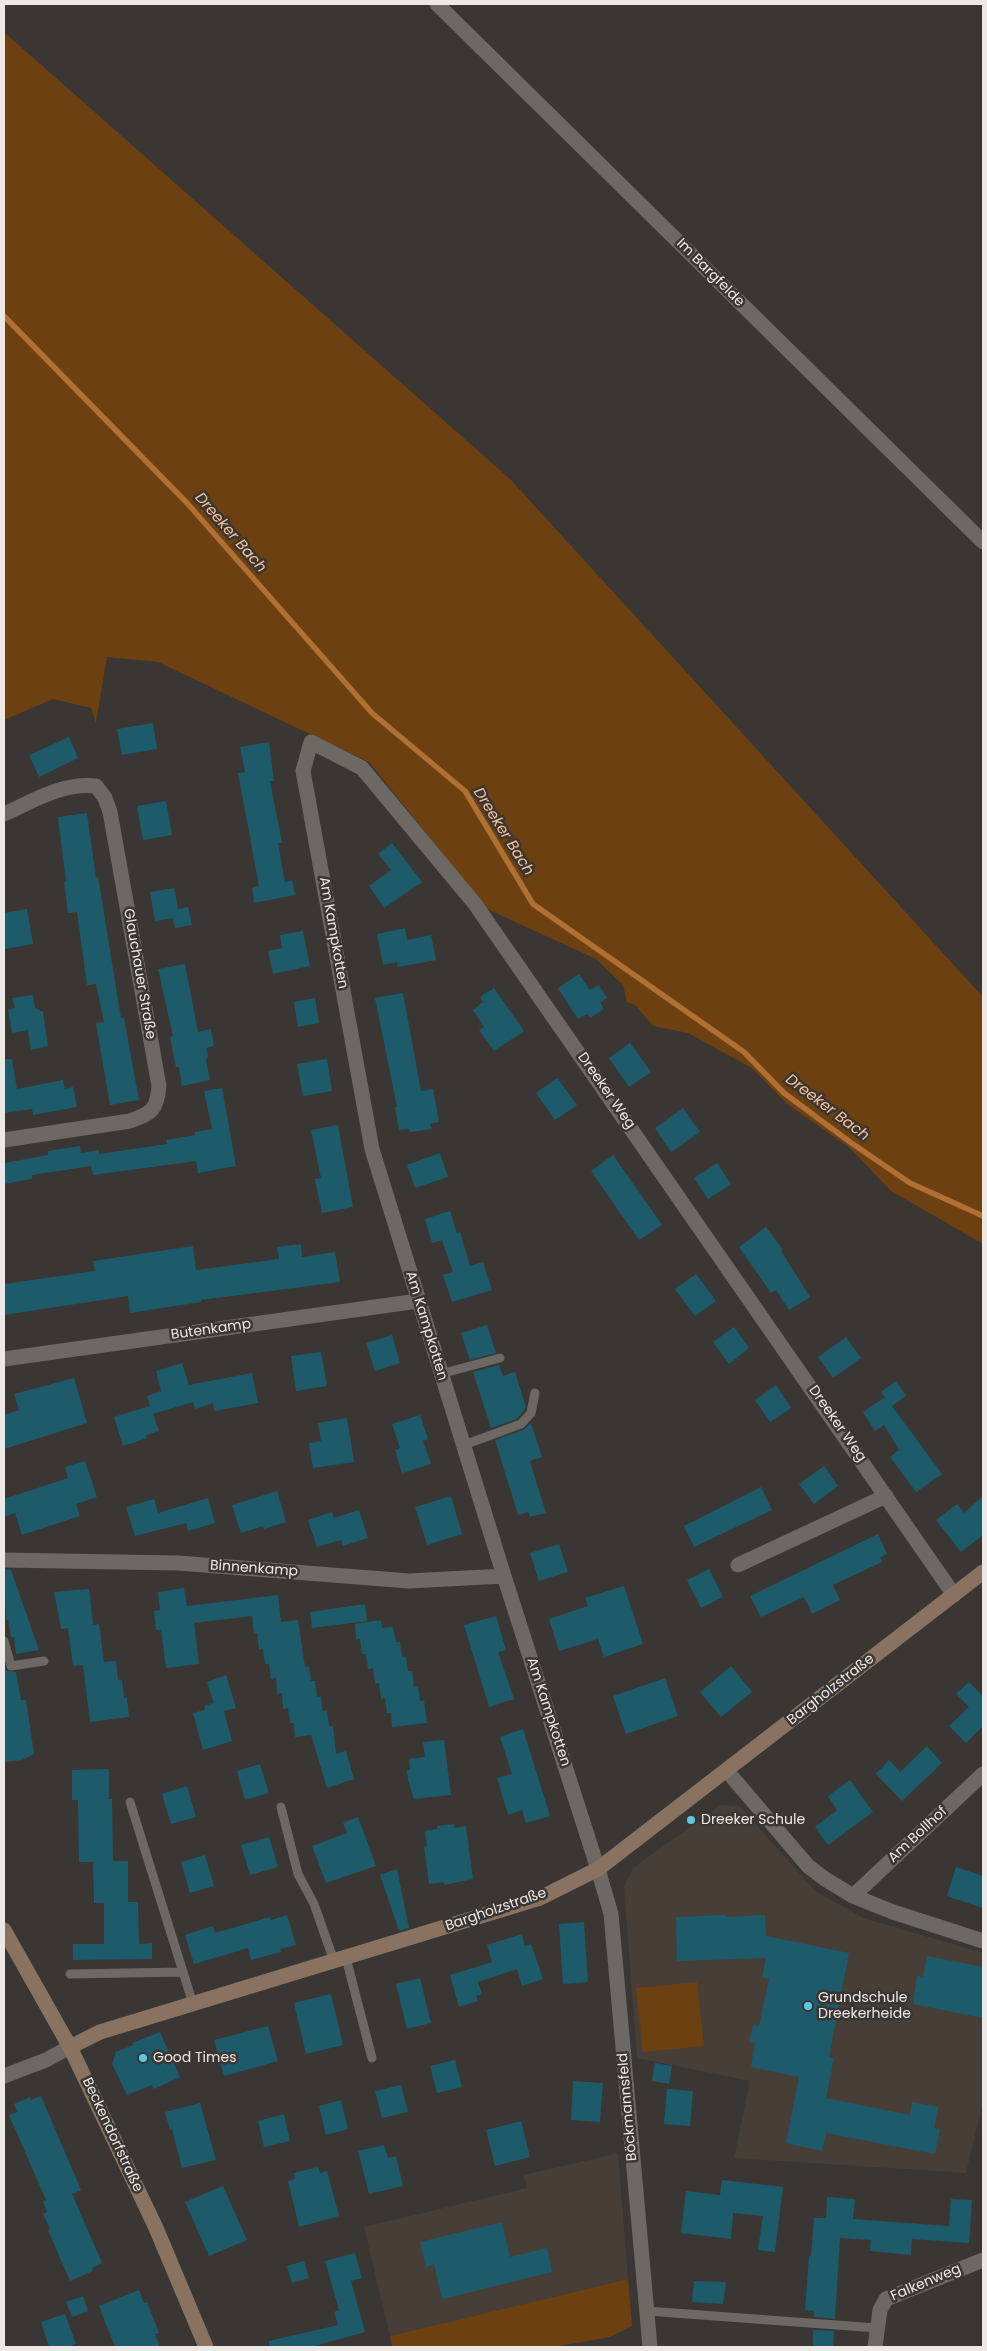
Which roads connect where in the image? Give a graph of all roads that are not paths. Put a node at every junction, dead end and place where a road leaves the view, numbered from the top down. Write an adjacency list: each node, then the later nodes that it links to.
1 (437, 4): 2 (street, Im Bargfelde)
2 (983, 542)
3 (303, 771): 6 (street, Am Kampkotten); 12 (street, Dreeker Weg)
4 (4, 814): 5 (street, Glauchauer Straße)
5 (4, 1140)
6 (418, 1301): 8 (street, Butenkamp); 9 (street, Am Kampkotten)
7 (500, 1358): 9 (lane)
8 (4, 1359)
9 (440, 1374): 11 (street, Am Kampkotten)
10 (535, 1393): 11 (lane)
11 (464, 1445): 16 (street, Am Kampkotten)
12 (886, 1496): 14 (street); 17 (street, Dreeker Weg)
13 (4, 1560): 16 (street, Binnenkamp)
14 (738, 1565)
15 (983, 1572): 17 (main road, Bargholzstraße)
16 (504, 1576): 24 (street, Am Kampkotten)
17 (954, 1595): 20 (main road, Bargholzstraße)
18 (4, 1641): 19 (lane)
19 (44, 1661)
20 (727, 1771): 24 (main road, Bargholzstraße); 25 (street)
21 (983, 1774): 25 (street, Am Bollhof)
22 (130, 1802): 29 (lane)
23 (281, 1807): 28 (lane)
24 (598, 1869): 28 (main road, Bargholzstraße); 36 (street, Böckmannsfeld)
25 (853, 1896): 27 (street)
26 (4, 1930): 32 (main road, Beckendorfstraße)
27 (983, 1942)
28 (340, 1959): 31 (main road, Bargholzstraße); 33 (lane)
29 (183, 1972): 30 (lane); 31 (lane)
30 (70, 1974)
31 (193, 2004): 32 (main road, Bargholzstraße)
32 (70, 2046): 34 (street); 38 (main road, Beckendorfstraße)
33 (372, 2058)
34 (4, 2076)
35 (983, 2260): 37 (street, Falkenweg)
36 (647, 2311): 37 (lane); 39 (street, Böckmannsfeld)
37 (877, 2328): 40 (street, Falkenweg)
38 (206, 2347)
39 (650, 2347)
40 (876, 2347)

